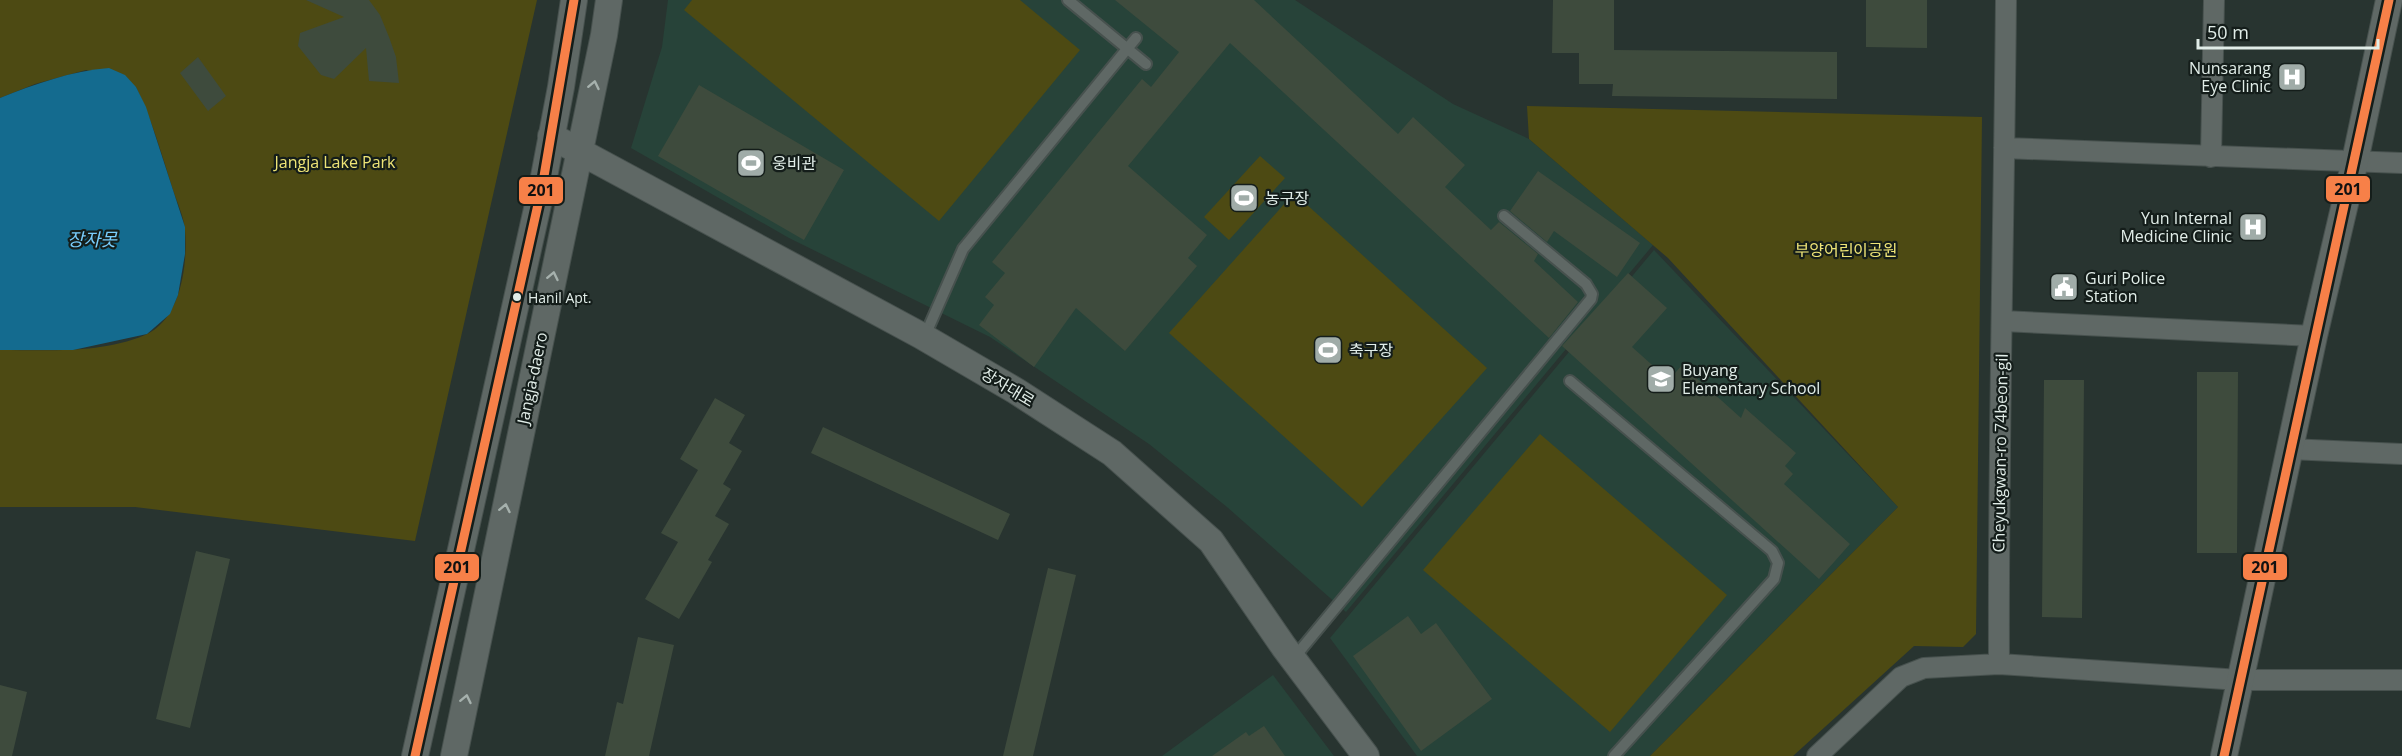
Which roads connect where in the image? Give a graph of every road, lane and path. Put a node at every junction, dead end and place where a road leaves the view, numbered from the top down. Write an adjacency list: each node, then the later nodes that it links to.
1 (574, 0): 10 (street, Jangja-daero)
2 (609, 0): 12 (street, Jangja-daero, one-way to 2)
3 (1068, 0): 8 (lane)
4 (2006, 0): 11 (street, Cheyukgwan-ro 74beon-gil)
5 (2214, 0): 13 (street)
6 (2389, 0): 14 (street)
7 (1136, 38): 8 (lane)
8 (1128, 49): 9 (lane); 19 (lane)
9 (1146, 64)
10 (551, 136): 12 (street, 장자대로); 27 (street, Jangja-daero)
11 (2004, 148): 13 (street); 17 (street, Cheyukgwan-ro 74beon-gil)
12 (579, 152): 19 (street, 장자대로); 28 (street, Jangja-daero, one-way to 12)
13 (2211, 157): 14 (street)
14 (2355, 161): 15 (street); 18 (street)
15 (2402, 163)
16 (1504, 216): 23 (lane)
17 (2003, 321): 18 (street); 24 (street, Cheyukgwan-ro 74beon-gil)
18 (2314, 336): 21 (street)
19 (924, 338): 23 (street, 장자대로)
20 (1570, 381): 30 (lane)
21 (2289, 449): 22 (street); 25 (street)
22 (2402, 454)
23 (1293, 660): 29 (street, 장자대로)
24 (1999, 664): 25 (street); 31 (street)
25 (2240, 680): 26 (street); 32 (street)
26 (2402, 680)
27 (415, 756)
28 (454, 756)
29 (1366, 756)
30 (1614, 756)
31 (1818, 756)
32 (2224, 756)

